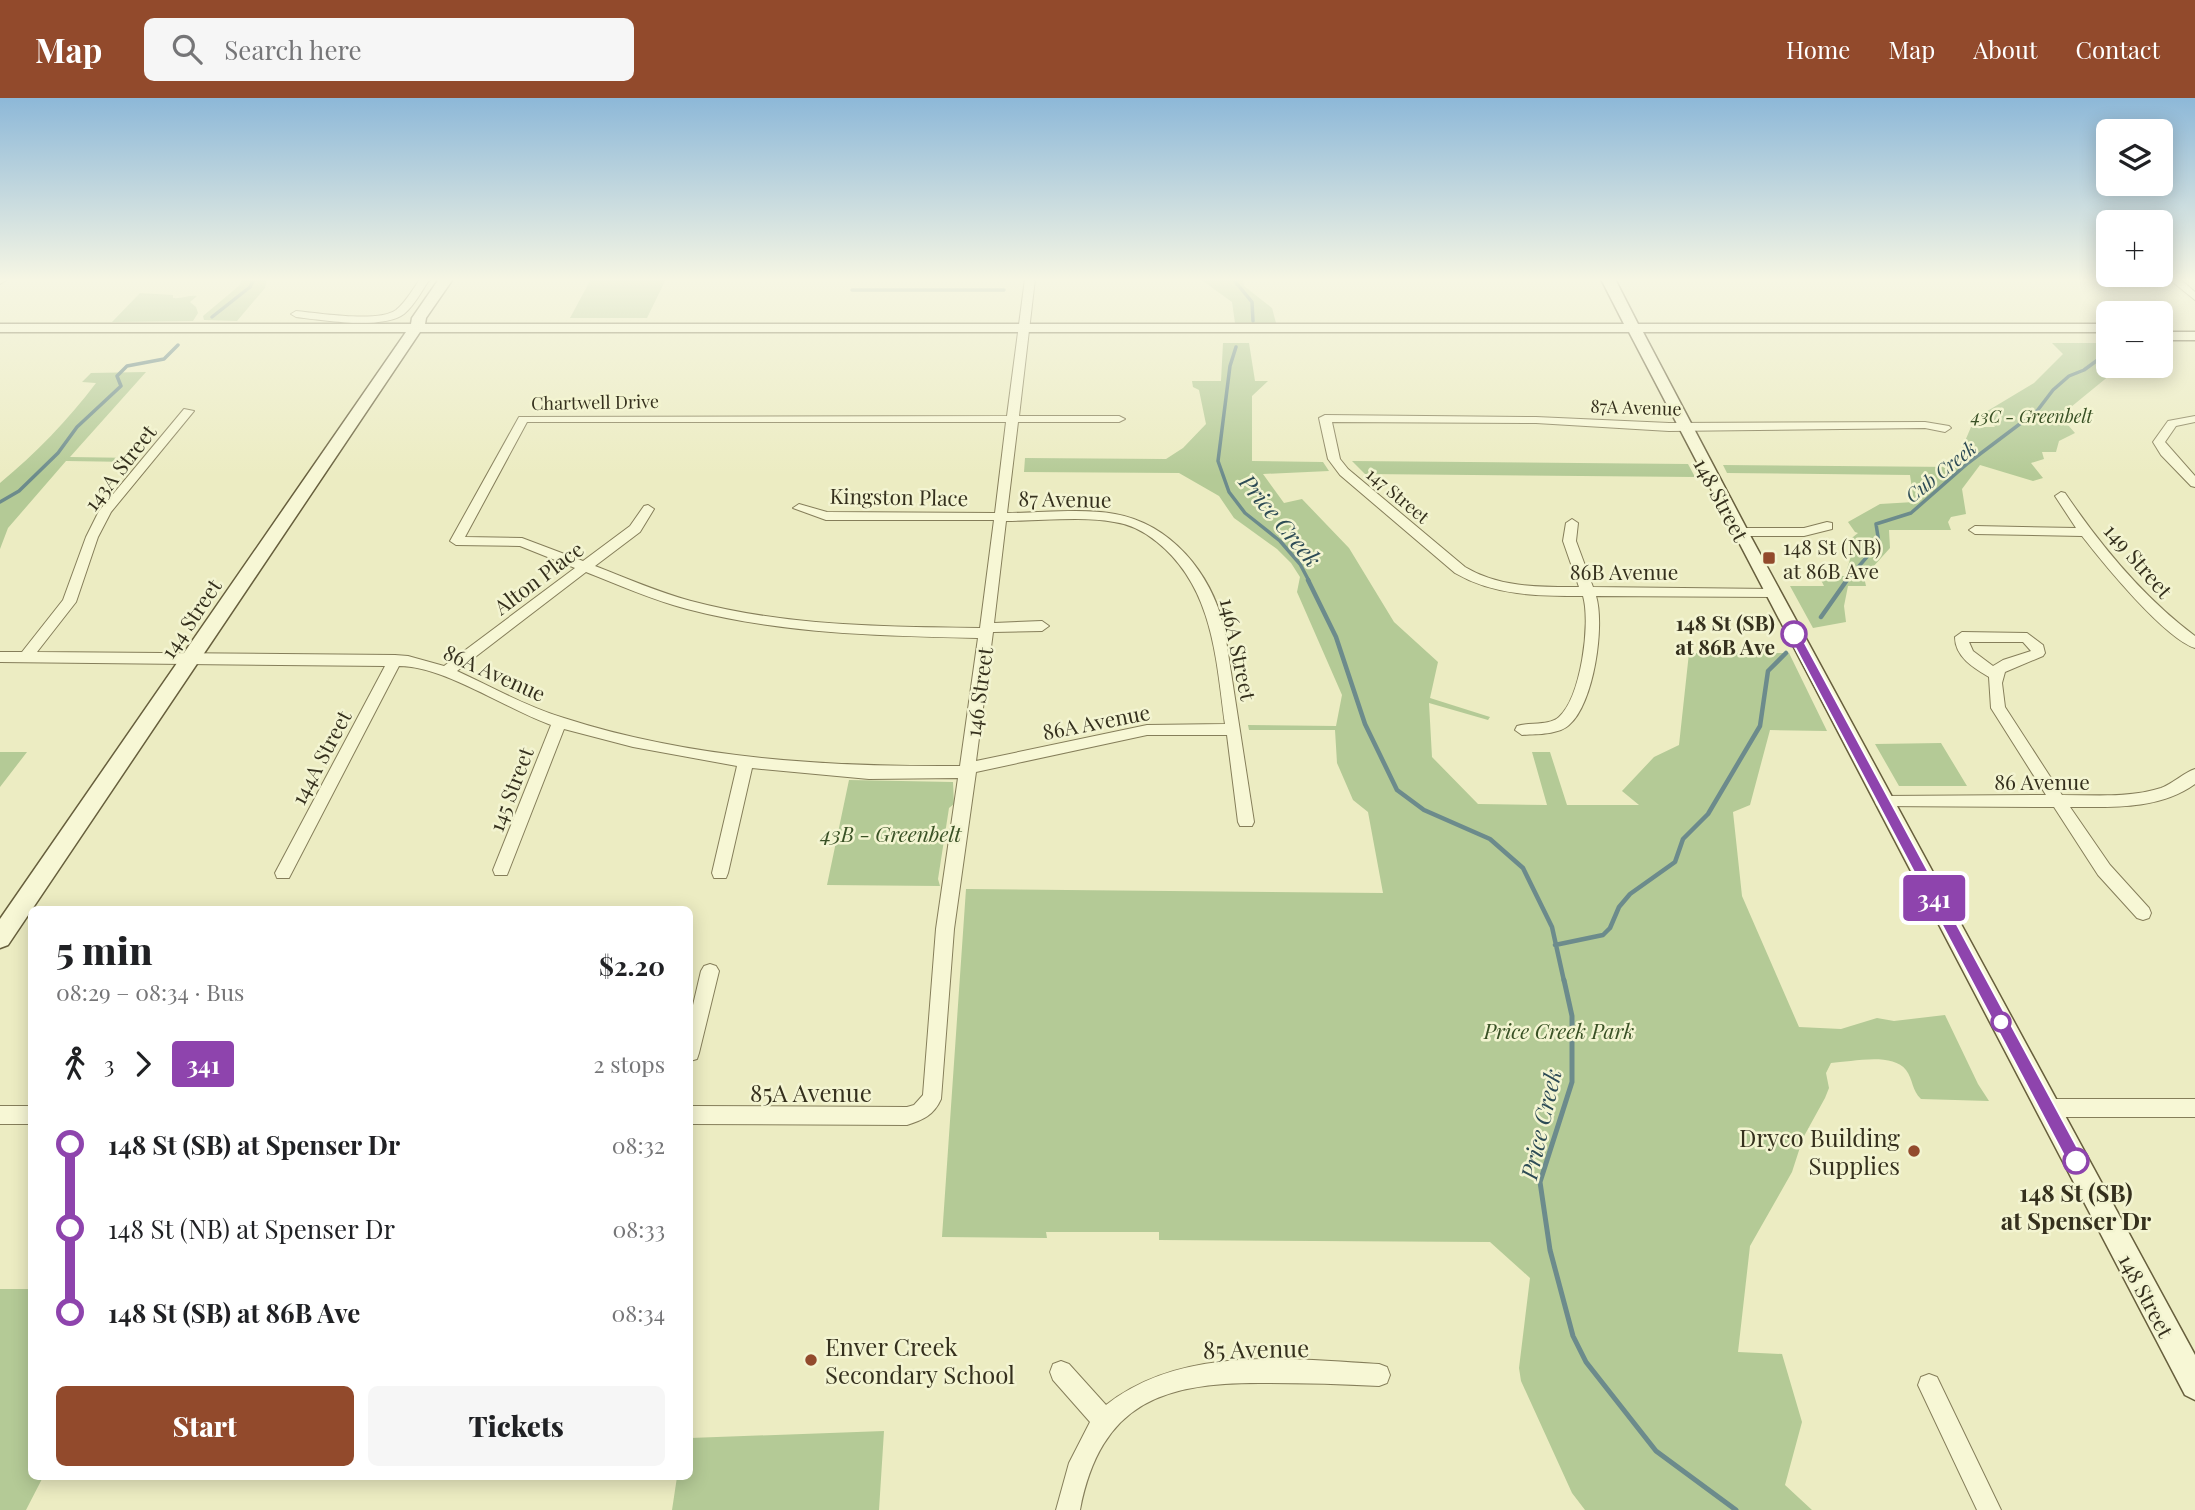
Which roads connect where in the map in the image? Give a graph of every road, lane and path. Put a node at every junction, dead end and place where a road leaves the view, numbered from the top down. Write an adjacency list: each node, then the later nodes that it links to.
1 (404, 345): 32 (main road, 144 Street)
2 (1022, 345): 5 (street, 146 Street)
3 (1643, 345): 9 (main road, 148 Street)
4 (188, 411): 31 (street, 143A Street)
5 (1013, 417): 7 (street); 15 (street, 146 Street); 22 (street, Chartwell Drive)
6 (1325, 418): 9 (street, 87A Avenue); 23 (street, 147 Street)
7 (1119, 419)
8 (2195, 419): 11 (street)
9 (1684, 426): 10 (street, 87A Avenue); 20 (main road, 148 Street)
10 (1945, 428)
11 (2195, 483)
12 (2061, 496): 21 (street, 149 Street)
13 (799, 508): 15 (street, Kingston Place)
14 (648, 509): 22 (street, Alton Place)
15 (1001, 516): 16 (street, 87 Avenue); 28 (street, 146 Street)
16 (1129, 520): 37 (street, 146A Street)
17 (1572, 523): 25 (street)
18 (1827, 526): 20 (street)
19 (1975, 530): 21 (street)
20 (1740, 532): 26 (main road, 148 Street)
21 (2087, 532): 29 (street, 149 Street)
22 (585, 568): 28 (street, Chartwell Drive); 34 (street, Alton Place)
23 (1477, 580): 24 (street); 25 (street, 86B Avenue)
24 (1466, 590)
25 (1589, 592): 26 (street, 86B Avenue); 38 (street)
26 (1772, 593): 42 (main road, 148 Street)
27 (1042, 626): 28 (street)
28 (986, 631): 40 (street, 146 Street)
29 (2195, 643)
30 (0, 657): 31 (street, 86A Avenue)
31 (24, 658): 32 (street, 86A Avenue)
32 (190, 658): 33 (street, 86A Avenue); 49 (main road, 144 Street)
33 (394, 660): 34 (street, 86A Avenue); 46 (street, 144A Street)
34 (446, 672): 36 (street, 86A Avenue)
35 (1997, 675): 35 (street); 43 (street)
36 (559, 723): 39 (street, 86A Avenue); 45 (street, 145 Street)
37 (1234, 729): 40 (street, 86A Avenue); 44 (street, 146A Street)
38 (1522, 730)
39 (746, 762): 40 (street, 86A Avenue); 47 (street)
40 (968, 770): 52 (street, 146 Street)
41 (2194, 778): 43 (street, 86 Avenue)
42 (1883, 802): 43 (street, 86 Avenue); 53 (main road, 148 Street)
43 (2058, 802): 48 (street)
44 (1246, 822)
45 (501, 870)
46 (283, 873)
47 (720, 873)
48 (2143, 912)
49 (0, 938)
50 (710, 971): 51 (street)
51 (693, 1041)
52 (930, 1104): 57 (street, 85A Avenue)
53 (2047, 1108): 54 (street); 61 (main road, 148 Street)
54 (2195, 1108)
55 (0, 1115): 56 (street)
56 (28, 1115)
57 (693, 1115)
58 (1061, 1372): 62 (street)
59 (1378, 1375): 62 (street, 85 Avenue)
60 (1929, 1385): 64 (street)
61 (2195, 1385)
62 (1105, 1421): 63 (street)
63 (1068, 1510)
64 (1989, 1510)

